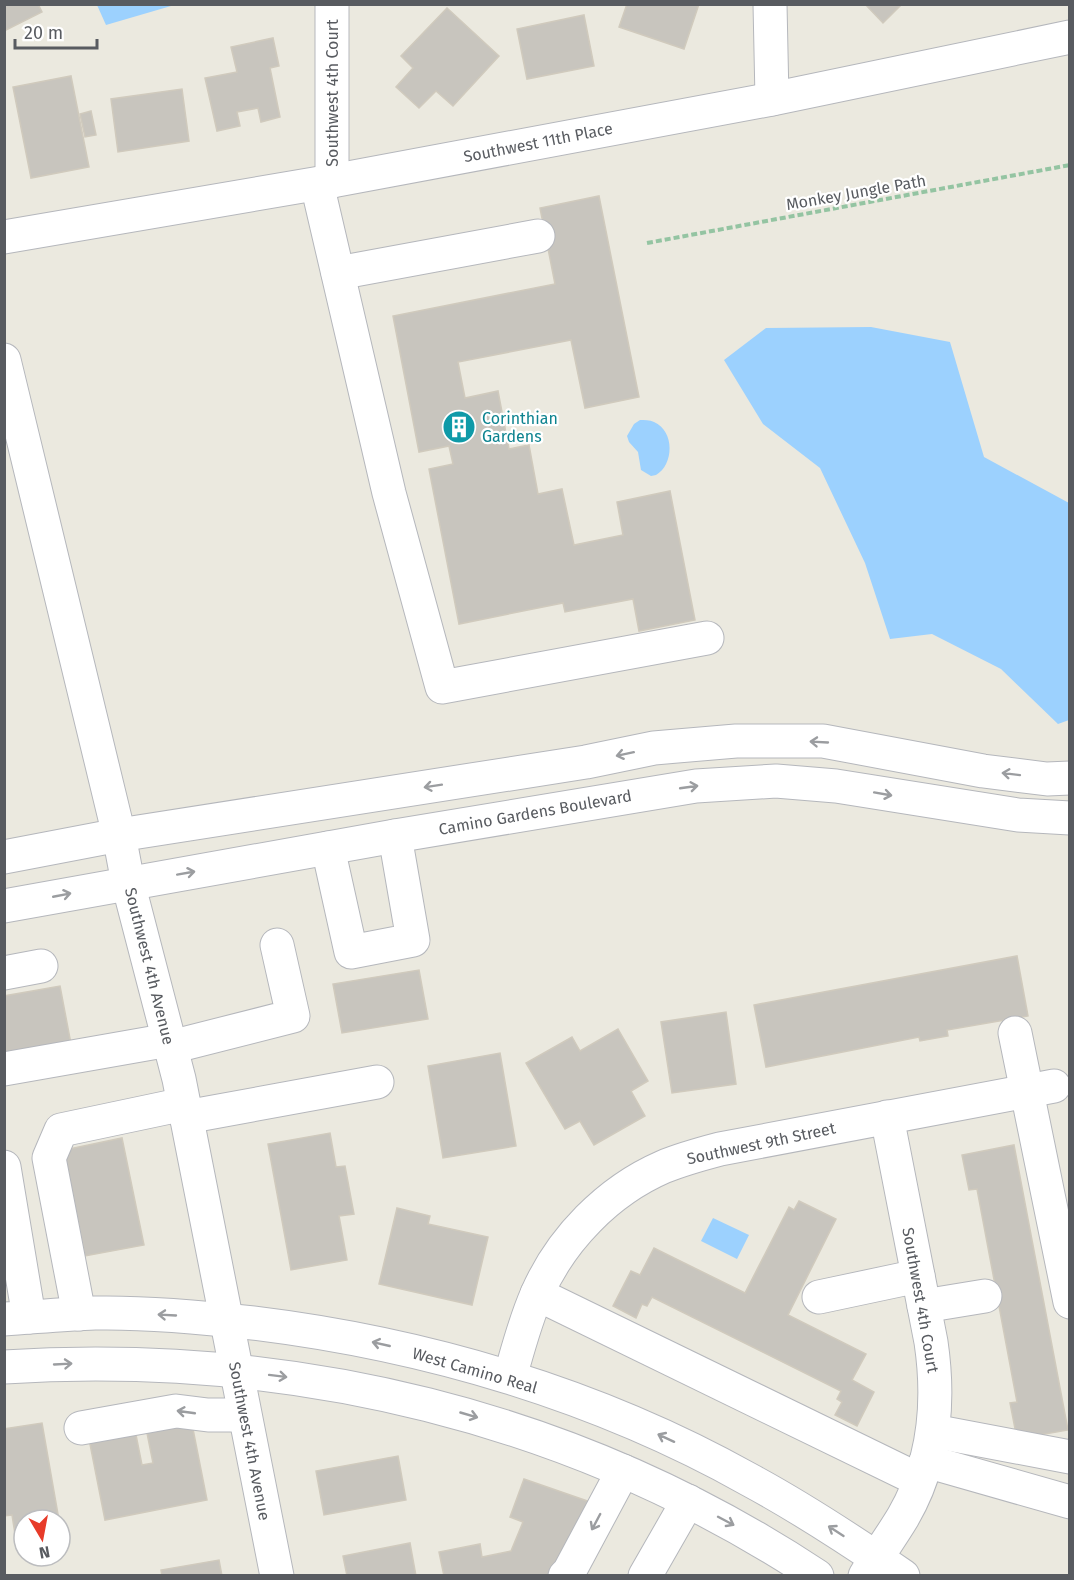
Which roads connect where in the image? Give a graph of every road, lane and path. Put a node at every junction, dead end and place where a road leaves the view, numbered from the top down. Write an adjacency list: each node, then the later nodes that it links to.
1 (332, 4): 6 (street, Southwest 4th Court)
2 (770, 4): 4 (street)
3 (1070, 38): 4 (street, Southwest 11th Place)
4 (772, 99): 6 (street, Southwest 11th Place)
5 (1070, 165): 9 (path, Monkey Jungle Path)
6 (325, 182): 8 (street, Southwest 11th Place); 10 (street, Southwest 4th Court)
7 (538, 236): 10 (street)
8 (4, 237)
9 (647, 243)
10 (338, 273): 12 (street, Southwest 4th Court)
11 (4, 360): 18 (street, Southwest 4th Avenue)
12 (707, 638)
13 (586, 762): 14 (street, one-way to 13); 15 (street, one-way to 15); 16 (street)
14 (1070, 778)
15 (355, 798): 18 (street); 20 (street)
16 (592, 802): 17 (street, Camino Gardens Boulevard, one-way to 17); 19 (street, Camino Gardens Boulevard)
17 (1070, 818)
18 (119, 835): 22 (street); 23 (street, Southwest 4th Avenue)
19 (395, 836): 20 (street, Camino Gardens Boulevard); 21 (street)
20 (362, 842): 21 (street, Camino Gardens Boulevard)
21 (328, 848): 23 (street, Camino Gardens Boulevard, one-way to 21)
22 (4, 857)
23 (128, 883): 24 (street, Camino Gardens Boulevard, one-way to 23); 29 (street, Southwest 4th Avenue)
24 (4, 906)
25 (277, 945): 29 (street)
26 (41, 966): 27 (street)
27 (4, 973)
28 (1015, 1033): 32 (street)
29 (170, 1044): 30 (street); 33 (street, Southwest 4th Avenue)
30 (4, 1069)
31 (377, 1082): 33 (street)
32 (1041, 1088): 34 (street, Southwest 9th Street); 40 (street)
33 (185, 1111): 41 (street); 43 (street, Southwest 4th Avenue)
34 (887, 1117): 36 (street, Southwest 4th Court); 37 (street, Southwest 9th Street)
35 (4, 1167): 42 (street)
36 (921, 1291): 38 (street); 39 (street); 49 (street, Southwest 4th Court)
37 (537, 1294): 46 (street, Southwest 9th Street); 49 (street)
38 (986, 1296)
39 (819, 1297)
40 (1070, 1302)
41 (79, 1314): 42 (street, West Camino Real); 43 (street, West Camino Real, one-way to 41)
42 (17, 1318)
43 (225, 1320): 45 (street, Southwest 4th Avenue); 46 (street, West Camino Real, one-way to 43)
44 (4, 1367): 45 (street, one-way to 45)
45 (235, 1370): 47 (street, Southwest 4th Avenue); 51 (street, one-way to 51)
46 (510, 1377): 54 (street, West Camino Real, one-way to 46)
47 (244, 1415): 48 (street, one-way to 48); 56 (street, Southwest 4th Avenue)
48 (81, 1428)
49 (926, 1457): 50 (street); 53 (street); 54 (street, Southwest 4th Court)
50 (1070, 1457)
51 (623, 1471): 52 (street); 57 (street, one-way to 57)
52 (688, 1501): 55 (street, one-way to 55); 58 (street)
53 (1070, 1502)
54 (881, 1570)
55 (806, 1573)
56 (277, 1575)
57 (565, 1575)
58 (645, 1575)

